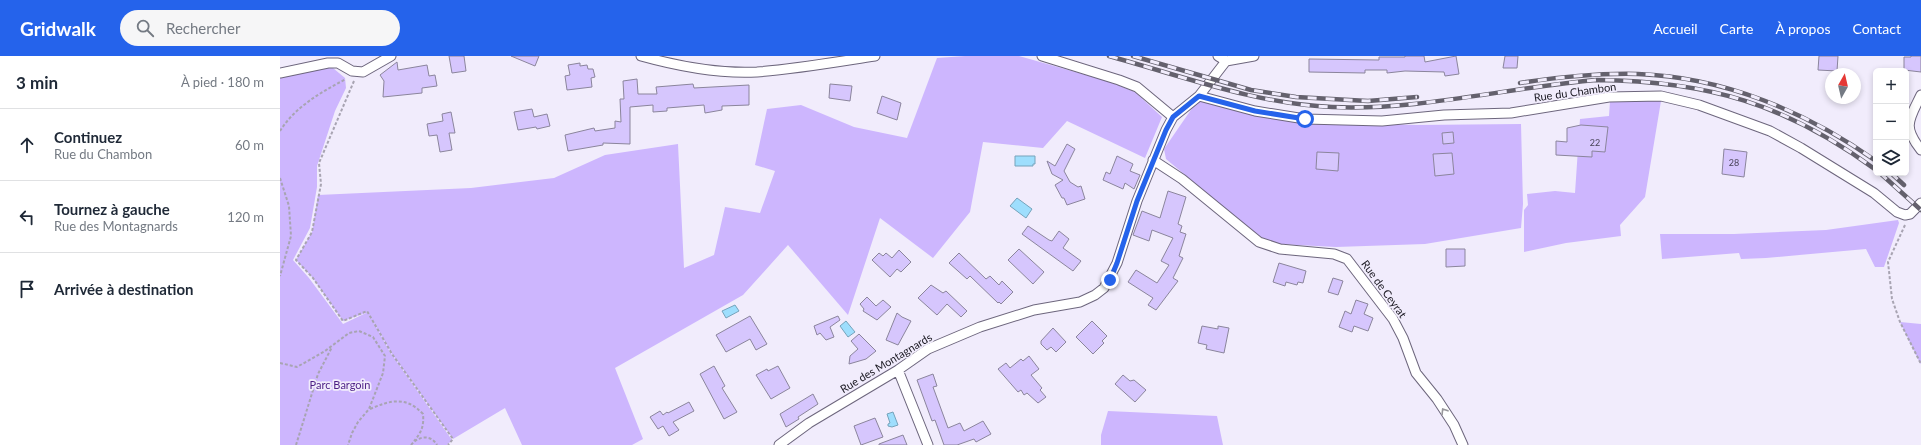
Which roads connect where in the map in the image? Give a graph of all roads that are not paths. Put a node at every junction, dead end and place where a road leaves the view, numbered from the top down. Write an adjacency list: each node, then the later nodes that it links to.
1 (391, 56): 8 (street)
2 (641, 56): 3 (street)
3 (876, 56)
4 (1042, 56): 11 (street)
5 (1218, 56): 7 (street)
6 (1254, 56): 7 (street)
7 (1226, 62): 10 (street, Rue des Montagnards)
8 (280, 73)
9 (1921, 95): 12 (street)
10 (1199, 96): 11 (street, Rue des Montagnards); 14 (street, Rue du Chambon)
11 (1173, 117): 13 (street, Rue des Montagnards)
12 (1921, 150)
13 (1153, 160): 15 (street, Rue des Montagnards); 18 (street, Rue de Ceyrat, one-way to 13)
14 (1921, 202)
15 (898, 370): 16 (street, Rue des Montagnards); 17 (street)
16 (779, 445)
17 (928, 445)
18 (1463, 445)

